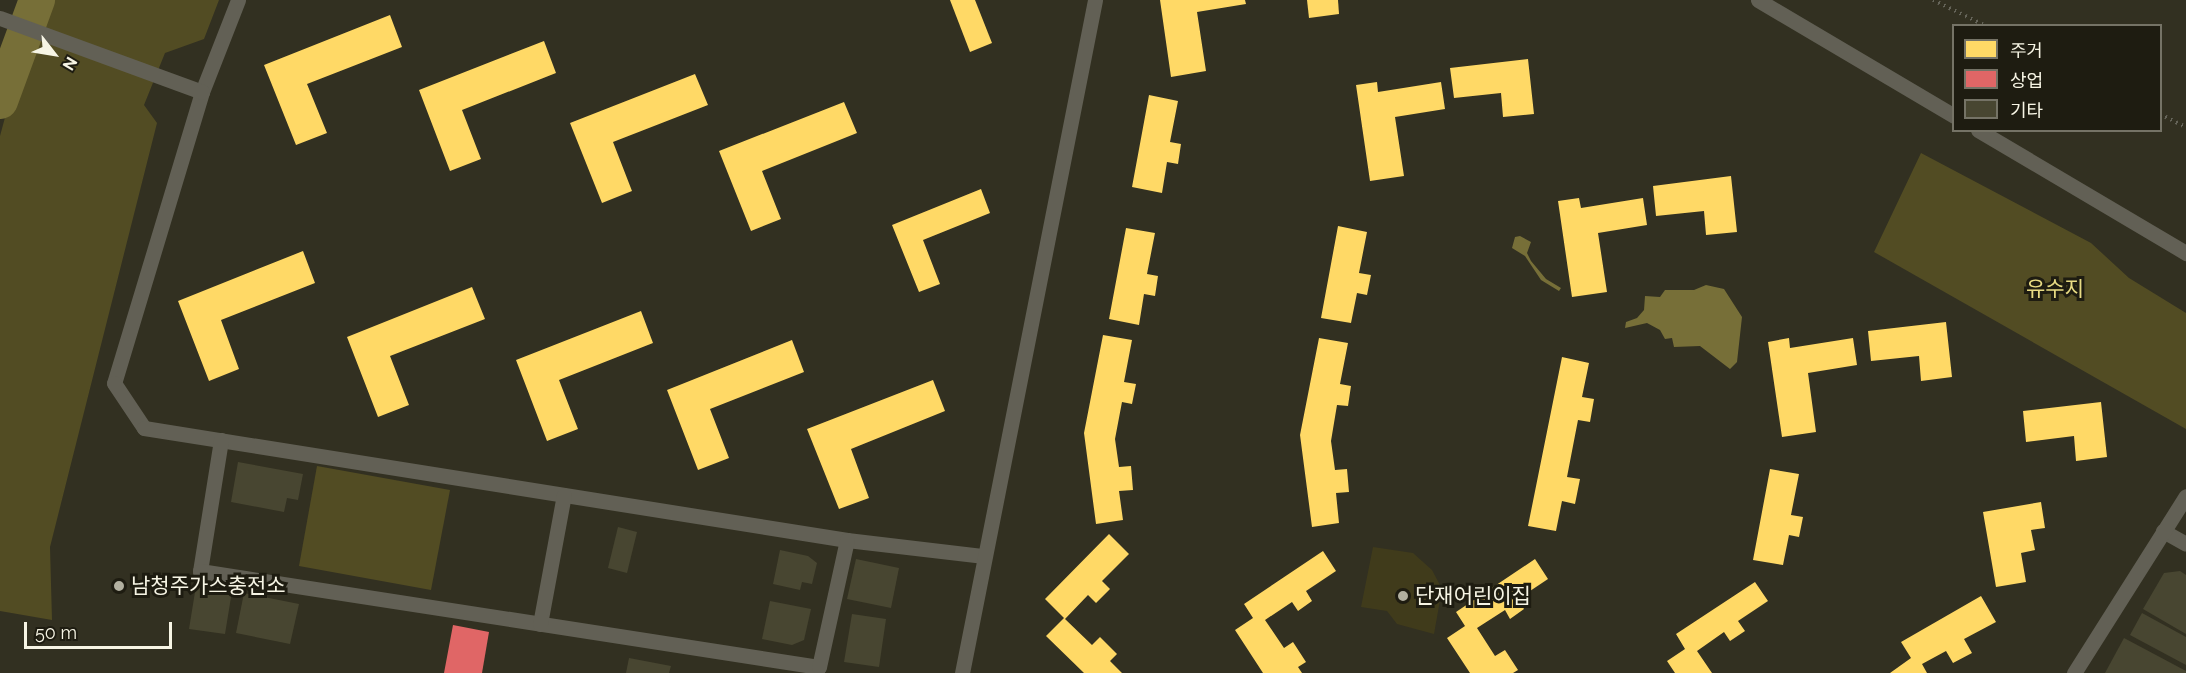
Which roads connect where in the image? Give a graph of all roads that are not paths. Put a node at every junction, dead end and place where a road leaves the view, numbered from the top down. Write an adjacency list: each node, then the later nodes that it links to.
1 (238, 0): 5 (street)
2 (1095, 0): 15 (street)
3 (1758, 0): 6 (street)
4 (0, 18): 5 (street)
5 (202, 92): 9 (street)
6 (1952, 115)
7 (1981, 132): 8 (street)
8 (2186, 254)
9 (221, 440): 10 (street); 16 (street)
10 (564, 495): 13 (street); 16 (street)
11 (2186, 496): 12 (street)
12 (2163, 531): 14 (street); 18 (street)
13 (847, 540): 15 (street); 16 (street)
14 (2186, 544)
15 (984, 556): 17 (street)
16 (540, 624)
17 (962, 673)
18 (2073, 673)

